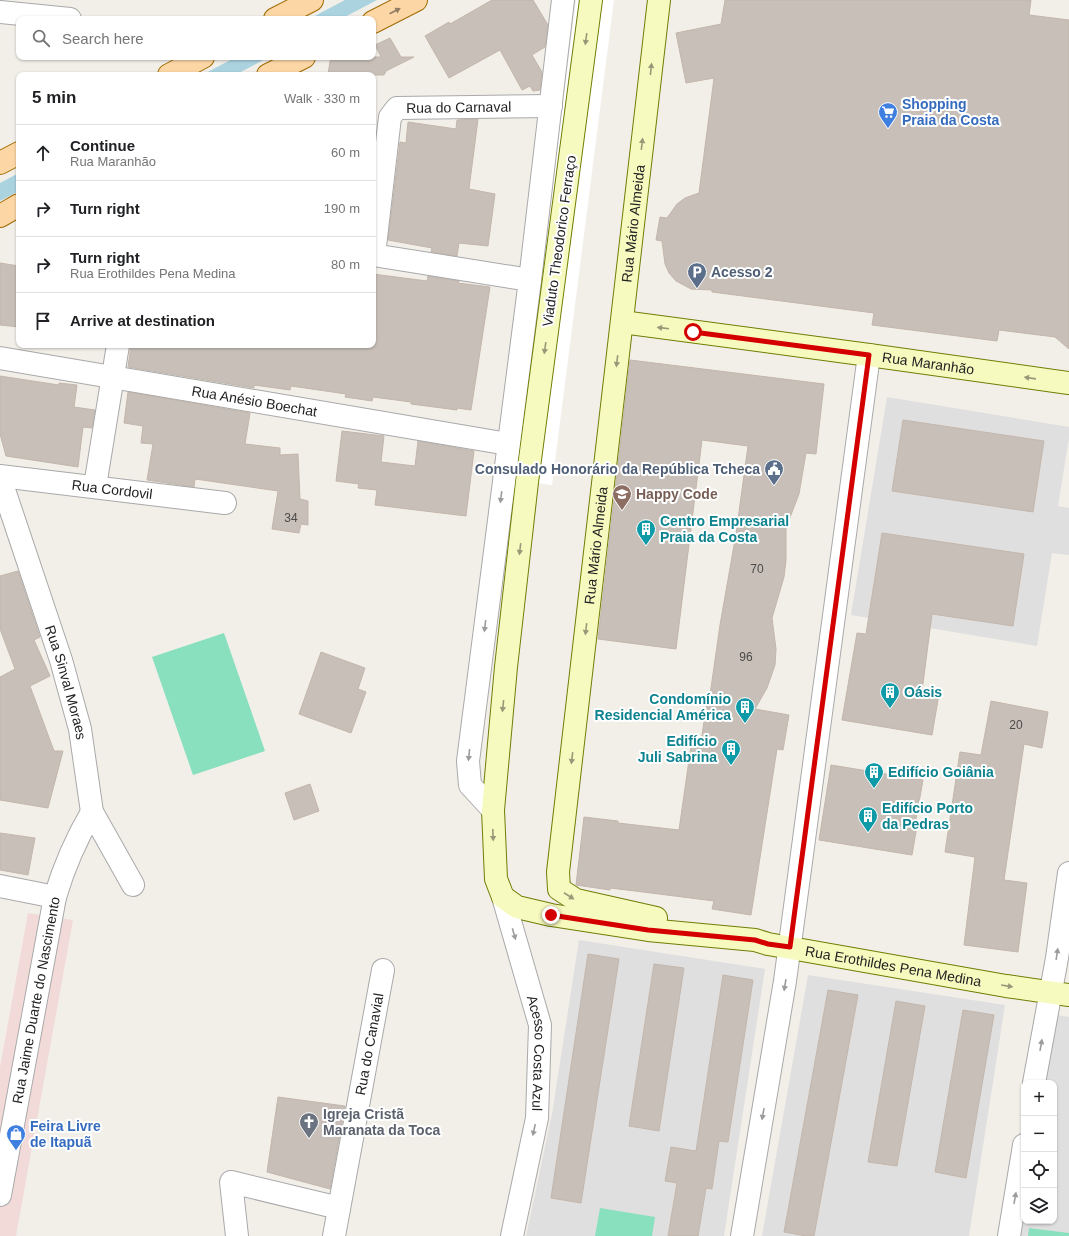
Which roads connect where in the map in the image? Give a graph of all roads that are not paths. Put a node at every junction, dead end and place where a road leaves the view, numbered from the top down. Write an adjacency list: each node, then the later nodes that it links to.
1 (312, 0): 8 (main road)
2 (416, 0): 9 (main road, one-way to 2)
3 (563, 0): 14 (street)
4 (591, 0): 32 (street, Viaduto Theodorico Ferraço, one-way to 32)
5 (659, 0): 22 (street, Rua Mário Almeida, one-way to 5)
6 (0, 12): 7 (street)
7 (40, 16)
8 (282, 16)
9 (376, 20)
10 (197, 60): 12 (main road)
11 (298, 60): 13 (main road)
12 (175, 72)
13 (274, 72)
14 (551, 106): 19 (street, Rua do Carnaval); 21 (street)
15 (16, 155): 16 (main road)
16 (0, 163)
17 (16, 207): 18 (main road)
18 (0, 216)
19 (376, 231)
20 (376, 255): 21 (street)
21 (530, 280): 28 (street)
22 (622, 322): 24 (street, Rua Maranhão, one-way to 22); 39 (street, Rua Mário Almeida, one-way to 39)
23 (118, 348): 26 (street)
24 (869, 355): 27 (street, Rua Maranhão, one-way to 24); 40 (street)
25 (0, 358): 26 (street, Rua Anésio Boechat)
26 (113, 378): 28 (street, Rua Anésio Boechat); 30 (street)
27 (1069, 383)
28 (508, 444): 32 (street, one-way to 32)
29 (0, 477): 30 (street, Rua Cordovil); 33 (street, Rua Sinval Moraes)
30 (95, 486): 31 (street, Rua Cordovil)
31 (225, 503)
32 (493, 810): 38 (street, one-way to 38)
33 (92, 812): 35 (street, Rua Sinval Moraes); 37 (street, Rua Jaime Duarte do Nascimento)
34 (1069, 873): 42 (street, one-way to 34)
35 (133, 885)
36 (0, 886): 37 (street)
37 (55, 896): 45 (street, Rua Jaime Duarte do Nascimento)
38 (503, 896): 39 (street, Rua Erothildes Pena Medina); 49 (street, Acesso Costa Azul, one-way to 49)
39 (755, 940): 40 (street, Rua Erothildes Pena Medina)
40 (790, 947): 42 (street, Rua Erothildes Pena Medina, one-way to 42); 50 (street, one-way to 50)
41 (383, 970): 46 (street, Rua do Canavial)
42 (1059, 993): 43 (street, one-way to 42)
43 (1035, 1080)
44 (1023, 1152): 51 (street, one-way to 44)
45 (0, 1195)
46 (339, 1208): 47 (street); 48 (street, Rua do Canavial)
47 (237, 1236)
48 (334, 1236)
49 (512, 1236)
50 (742, 1236)
51 (1009, 1236)

